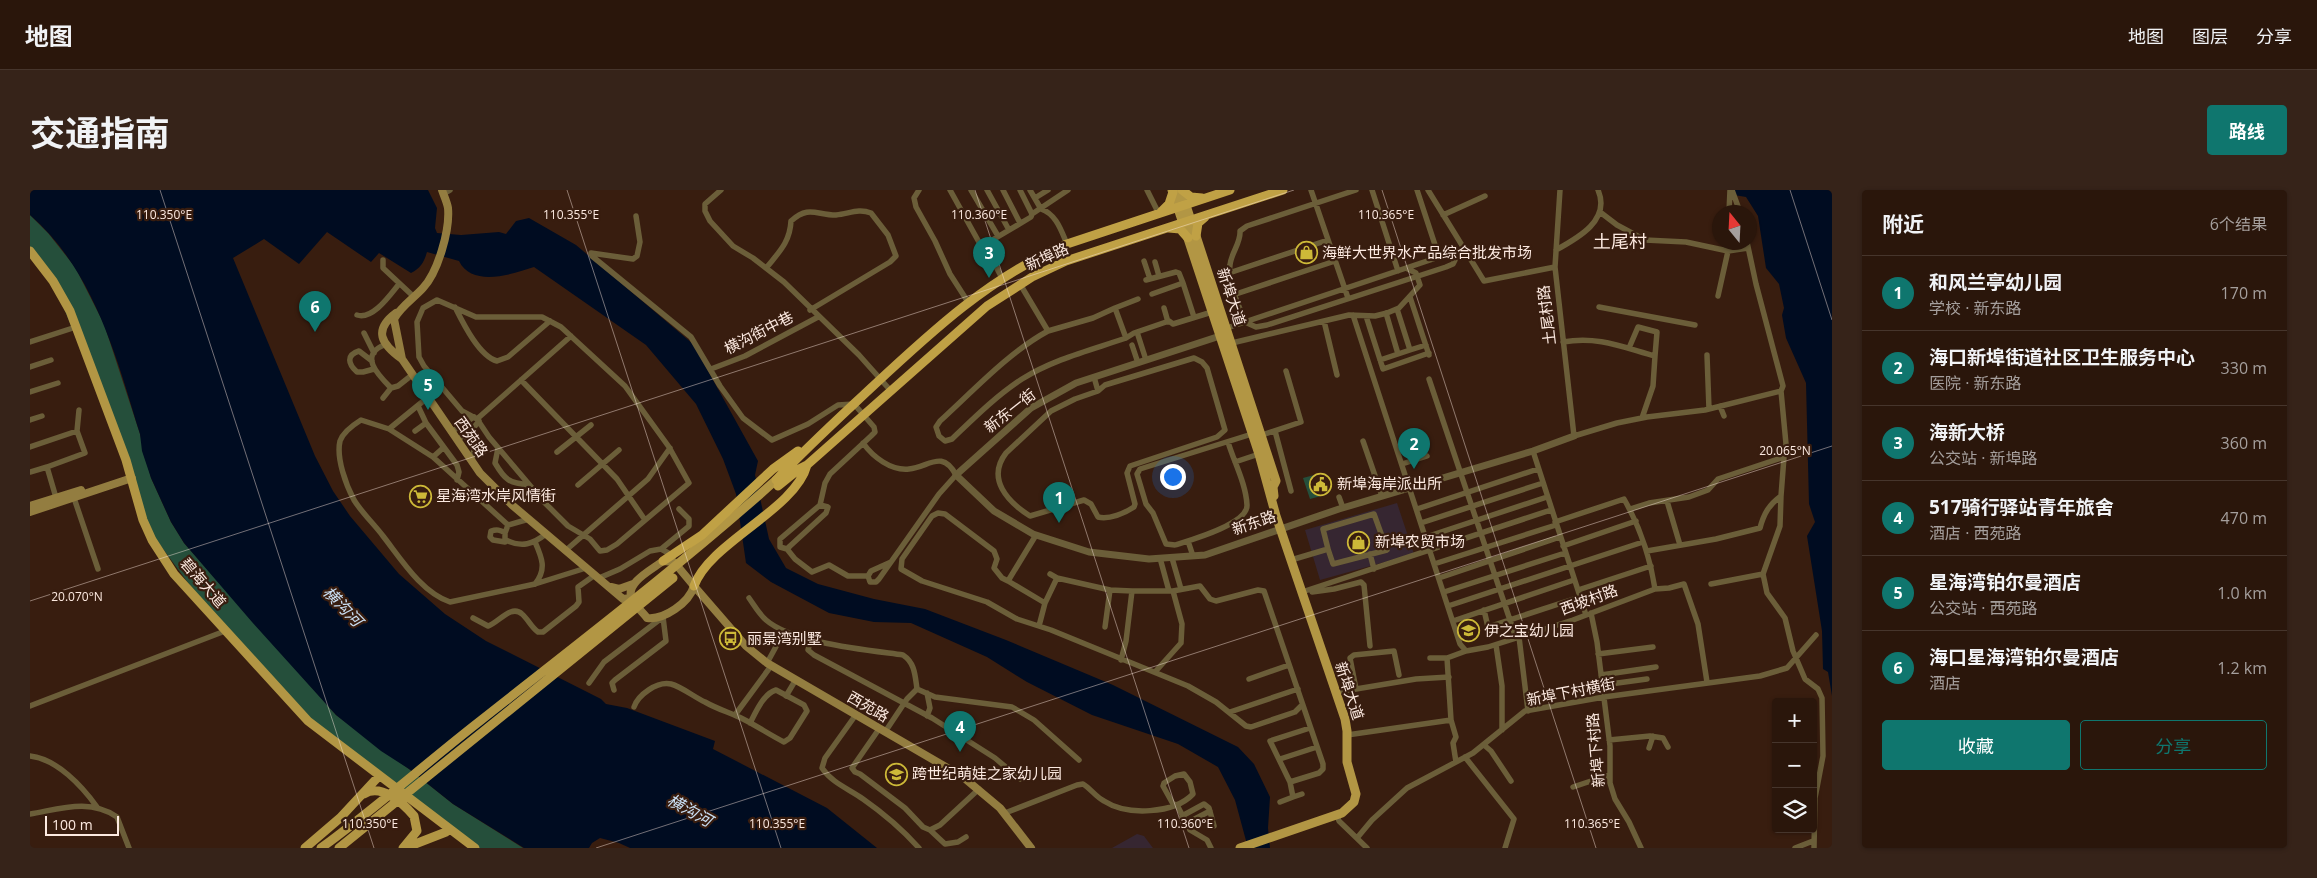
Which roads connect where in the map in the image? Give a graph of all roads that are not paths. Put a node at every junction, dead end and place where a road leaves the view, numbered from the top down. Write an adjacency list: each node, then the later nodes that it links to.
1 (721, 190): 57 (street)
2 (919, 190): 76 (street)
3 (950, 190): 46 (street)
4 (971, 190): 42 (street)
5 (987, 190): 41 (street)
6 (1003, 190): 39 (street)
7 (1020, 190): 33 (street)
8 (1030, 190): 25 (street)
9 (1048, 190): 25 (street)
10 (1068, 190): 31 (street)
11 (1147, 190): 34 (street)
12 (1177, 190): 26 (highway); 30 (main road, 新埠大道); 34 (highway)
13 (1230, 190): 26 (highway, 新埠路)
14 (1283, 190): 35 (highway, 新埠路)
15 (1311, 190): 27 (street)
16 (1356, 190): 27 (street)
17 (1372, 190): 60 (street)
18 (1416, 190): 52 (street)
19 (1428, 190): 36 (street)
20 (1560, 190): 47 (street, 土尾村路)
21 (1598, 190): 32 (street)
22 (1731, 190): 28 (street); 29 (street)
23 (445, 191): 71 (main road)
24 (1485, 196): 36 (street)
25 (1035, 198): 31 (street)
26 (1205, 198): 30 (highway, 新埠路)
27 (1316, 204): 44 (street); 61 (street)
28 (1730, 205)
29 (1737, 205)
30 (1182, 206): 34 (highway, 新埠路); 38 (main road, 新埠大道)
31 (1041, 209): 33 (street); 45 (street)
32 (1600, 212): 47 (street); 50 (street)
33 (1032, 214): 39 (street)
34 (1159, 214): 45 (highway, 新埠路)
35 (1209, 214): 38 (highway, 新埠路); 43 (highway)
36 (1443, 215): 58 (street)
37 (636, 216): 126 (street)
38 (1187, 221): 40 (highway, 新埠路); 43 (main road, 新埠大道)
39 (1020, 223): 41 (street)
40 (1166, 228): 43 (highway); 66 (highway, 新埠路)
41 (1009, 230): 42 (street)
42 (998, 236): 46 (street)
43 (1192, 237): 84 (main road, 新埠大道); 98 (main road, 新埠大道)
44 (1328, 240): 55 (street); 61 (street)
45 (1067, 244): 64 (highway, 新埠路)
46 (986, 248): 64 (street)
47 (1556, 250): 58 (street, 土尾村路)
48 (1731, 250): 50 (street)
49 (1748, 250): 138 (street)
50 (1728, 251): 72 (street)
51 (30, 253): 97 (main road, 碧海大道)
52 (1439, 257): 59 (street); 63 (street)
53 (384, 260): 65 (street)
54 (1144, 261): 62 (street)
55 (1335, 261): 68 (street); 70 (street)
56 (1155, 262): 62 (street)
57 (767, 267): 82 (street); 82 (street)
58 (1555, 267): 107 (street, 土尾村路)
59 (1405, 268): 60 (street); 63 (street)
60 (1398, 270): 68 (street)
61 (1229, 273): 70 (street)
62 (1159, 276): 67 (street)
63 (1418, 276): 73 (street); 74 (street)
64 (1002, 278): 76 (highway, 新埠路)
65 (399, 284): 71 (street); 86 (street)
66 (1020, 284): 99 (street); 136 (highway, 新埠路)
67 (1183, 284): 69 (street); 90 (street)
68 (1345, 289): 73 (street); 95 (street)
69 (1152, 294)
70 (1236, 294): 95 (street)
71 (413, 296): 83 (main road)
72 (1718, 296)
73 (1348, 298): 95 (street)
74 (1410, 298): 81 (street); 111 (street)
75 (1138, 299): 79 (street)
76 (968, 302): 133 (highway, 新埠路)
77 (455, 307): 92 (street); 92 (street); 151 (street)
78 (1599, 307): 91 (street)
79 (1115, 308): 99 (street); 105 (street)
80 (1164, 308): 94 (street)
81 (1397, 309): 85 (street); 113 (street)
82 (810, 310): 89 (street)
83 (398, 312): 109 (main road); 119 (main road, 西苑路)
84 (1212, 312): 90 (street); 104 (main road, 新埠大道)
85 (1386, 314): 88 (street); 115 (street)
86 (357, 315)
87 (1353, 315): 88 (street); 93 (street); 186 (street)
88 (1366, 316): 121 (street)
89 (818, 317): 126 (street, 横沟街中巷); 133 (street)
90 (1194, 317): 94 (street)
91 (1659, 318): 96 (street); 101 (street)
92 (550, 321): 103 (street)
93 (1324, 321): 108 (street); 129 (street)
94 (1168, 322): 100 (street)
95 (1244, 322): 98 (street)
96 (1695, 325)
97 (74, 328): 106 (street); 193 (main road, 碧海大道)
98 (1227, 328): 108 (main road, 新埠大道)
99 (1048, 331): 105 (street)
100 (1137, 332): 105 (street); 120 (street)
101 (1657, 332): 112 (street); 117 (street)
102 (364, 333): 114 (street)
103 (571, 336): 132 (street); 173 (street)
104 (1220, 336): 120 (street, 新东一街); 161 (main road, 新埠大道)
105 (1126, 338)
106 (30, 342)
107 (1563, 342): 112 (street); 164 (street, 土尾村路)
108 (1232, 343): 161 (main road, 新埠大道)
109 (387, 344): 114 (street); 119 (main road)
110 (1132, 345): 123 (street)
111 (1426, 345): 113 (street); 121 (street)
112 (1629, 348): 117 (street)
113 (1410, 350): 115 (street)
114 (374, 353): 122 (street)
115 (1398, 354): 121 (street)
116 (1707, 355): 145 (street)
117 (1655, 356): 150 (street)
118 (51, 360): 124 (street)
119 (402, 360): 128 (main road, 西苑路)
120 (1146, 360): 123 (street, 新东一街)
121 (1380, 360)
122 (372, 361): 125 (street); 125 (street)
123 (1138, 363): 130 (street, 新东一街)
124 (30, 367)
125 (374, 369): 135 (street)
126 (712, 369): 144 (street)
127 (1286, 371): 159 (street)
128 (412, 375): 135 (street); 141 (main road, 西苑路)
129 (1337, 375)
130 (1094, 377): 137 (street); 192 (street, 新东一街)
131 (1429, 379): 191 (street)
132 (520, 380): 151 (street); 163 (street)
133 (880, 380): 136 (street); 144 (highway, 新埠路)
134 (58, 383): 139 (street)
135 (392, 388): 140 (street)
136 (891, 391): 148 (highway, 新埠路)
137 (1098, 391): 137 (street)
138 (1781, 391): 143 (street); 180 (street)
139 (30, 392)
140 (383, 398)
141 (427, 398): 142 (street); 160 (main road, 西苑路)
142 (418, 406): 153 (street); 156 (street)
143 (1720, 406): 145 (street); 149 (street)
144 (850, 407): 148 (street); 170 (highway, 新埠路)
145 (1709, 409): 150 (street)
146 (79, 410): 157 (street)
147 (42, 416): 152 (street)
148 (862, 416): 168 (street); 187 (highway, 新埠路)
149 (1724, 416)
150 (1642, 418): 164 (street)
151 (477, 419): 155 (street); 162 (street); 172 (street)
152 (30, 420)
153 (426, 423): 158 (street); 171 (street)
154 (591, 425): 163 (street)
155 (459, 427): 160 (street); 162 (street)
156 (389, 429): 179 (street); 272 (street)
157 (77, 431): 169 (street); 188 (street)
158 (416, 431)
159 (1275, 431): 161 (street); 181 (street)
160 (451, 432): 165 (main road, 西苑路)
161 (1257, 434): 167 (street); 177 (main road, 新埠大道); 184 (main road, 新埠大道)
162 (465, 435): 165 (street); 182 (street)
163 (576, 436): 176 (street); 185 (street)
164 (1574, 436): 175 (street, 新东路)
165 (457, 440): 182 (main road, 西苑路)
166 (1363, 441): 206 (street)
167 (1228, 442): 183 (street); 235 (street)
168 (863, 443): 192 (street); 212 (street)
169 (30, 447)
170 (807, 447): 197 (highway); 249 (highway)
171 (443, 448): 179 (street); 194 (street)
172 (498, 448): 199 (street); 199 (street)
173 (670, 448): 205 (street); 222 (street)
174 (619, 450): 185 (street)
175 (1532, 451): 189 (street, 新埠下村路); 191 (street, 新东路)
176 (557, 452)
177 (1259, 454): 183 (street); 228 (main road, 新埠大道)
178 (1427, 456): 186 (street)
179 (433, 457): 194 (street)
180 (1784, 457): 207 (street); 211 (street)
181 (1282, 460): 184 (street); 196 (street)
182 (472, 462): 221 (main road, 西苑路)
183 (1235, 462): 235 (street)
184 (1271, 463): 195 (main road, 新埠大道)
185 (602, 464): 200 (street); 205 (street)
186 (1402, 464): 201 (street)
187 (807, 465): 197 (highway); 275 (highway)
188 (47, 467): 190 (street); 210 (street)
189 (1538, 469): 198 (street, 新埠下村路); 203 (street)
190 (30, 472)
191 (1461, 473): 201 (street, 新东路); 203 (street)
192 (956, 475): 232 (street, 新东路); 256 (street, 新东一街)
193 (129, 476): 204 (main road); 299 (main road, 碧海大道)
194 (457, 480): 227 (street)
195 (1276, 480): 196 (street); 228 (main road, 新埠大道)
196 (1288, 480): 202 (street)
197 (777, 483): 378 (main road)
198 (1543, 483): 209 (street, 新埠下村路); 214 (street)
199 (529, 484): 231 (street)
200 (578, 485)
201 (1410, 488): 206 (street, 新东路); 217 (street)
202 (1290, 491)
203 (1467, 492): 214 (street); 217 (street)
204 (73, 495): 210 (main road); 261 (street)
205 (630, 496): 222 (street); 231 (street)
206 (1382, 496): 215 (street, 新东路)
207 (1781, 496): 238 (street); 264 (street)
208 (1339, 497): 215 (street)
209 (1547, 497): 219 (street, 新埠下村路); 223 (street)
210 (57, 500): 213 (main road); 220 (main road)
211 (1667, 500): 218 (street); 238 (street)
212 (820, 505): 242 (street); 242 (street)
213 (30, 506)
214 (1472, 506): 223 (street); 225 (street)
215 (1343, 508): 228 (street, 新东路)
216 (680, 509): 241 (street)
217 (1417, 509): 225 (street)
218 (1630, 509): 224 (street); 226 (street)
219 (1551, 510): 226 (street, 新埠下村路); 229 (street)
220 (30, 512)
221 (529, 519): 227 (street); 230 (main road, 西苑路)
222 (645, 520): 231 (street)
223 (1476, 520): 229 (street); 233 (street)
224 (1636, 521): 237 (street); 239 (street)
225 (1421, 522): 233 (street)
226 (1555, 524): 234 (street, 新埠下村路); 240 (street)
227 (508, 525): 236 (street)
228 (1281, 528): 250 (street, 新东路); 253 (main road, 新埠大道)
229 (1481, 533): 240 (street); 244 (street)
230 (546, 534): 236 (street); 245 (main road, 西苑路)
231 (584, 535): 245 (street)
232 (1036, 535): 251 (street, 新东路); 271 (street)
233 (1426, 537): 244 (street)
234 (1560, 537): 239 (street, 新埠下村路); 254 (street)
235 (1188, 541): 250 (street)
236 (535, 542): 272 (street)
237 (1644, 542): 246 (street); 259 (street)
238 (1680, 545): 246 (street)
239 (1563, 546): 248 (street, 新埠下村路)
240 (1485, 547): 254 (street); 257 (street)
241 (661, 548): 249 (street); 269 (street)
242 (787, 548): 265 (street)
243 (1328, 549): 247 (street); 247 (street); 253 (street)
244 (1430, 550): 257 (street); 262 (street)
245 (565, 551): 260 (main road, 西苑路)
246 (1647, 551): 258 (street)
247 (1370, 554): 262 (street)
248 (1565, 554): 259 (street, 新埠下村路); 266 (street)
249 (672, 555): 255 (highway)
250 (1193, 556): 252 (street, 新东路)
251 (1160, 558): 252 (street, 新东路); 282 (street)
252 (1172, 558): 277 (street)
253 (1292, 560): 283 (main road, 新埠大道)
254 (1490, 560): 266 (street); 268 (street)
255 (663, 561): 273 (main road); 275 (main road, 西苑路)
256 (891, 562): 265 (street, 新东一街); 265 (street, 新东一街)
257 (1434, 564): 268 (street)
258 (1651, 566): 276 (street); 280 (street)
259 (1570, 567): 270 (street, 新埠下村路); 279 (street)
260 (586, 568): 269 (main road, 西苑路); 272 (street)
261 (98, 569)
262 (1374, 569): 283 (street)
263 (1050, 574): 267 (street)
264 (1763, 574): 274 (street); 309 (street)
265 (868, 576)
266 (1495, 576): 279 (street); 284 (street)
267 (1057, 578): 278 (street); 288 (street)
268 (1439, 578): 284 (street)
269 (599, 579): 273 (main road); 286 (main road, 西苑路); 294 (street)
270 (1574, 580): 280 (street, 新埠下村路); 289 (street)
271 (1008, 581): 288 (street); 297 (street)
272 (535, 584)
273 (633, 584): 286 (main road)
274 (1711, 584)
275 (694, 586): 293 (main road); 313 (main road, 西苑路)
276 (1655, 588): 292 (street, 西坡村路); 323 (street, 西坡村路)
277 (1182, 589): 282 (street); 314 (street)
278 (1110, 590): 281 (street); 298 (street)
279 (1500, 590): 289 (street); 290 (street)
280 (1578, 590): 285 (street, 新埠下村路)
281 (1132, 591): 282 (street); 312 (street)
282 (1171, 591): 316 (street)
283 (1302, 592): 305 (street); 330 (main road, 新埠大道)
284 (1444, 592): 290 (street)
285 (1580, 597): 292 (street, 新埠下村路); 295 (street)
286 (631, 598): 293 (main road, 西苑路)
287 (749, 598): 300 (street)
288 (1045, 604): 297 (street)
289 (1504, 604): 291 (street); 295 (street)
290 (1448, 606): 296 (street)
291 (1484, 610): 295 (street); 296 (street)
292 (1589, 614): 302 (street, 西坡村路); 308 (street, 新埠下村路)
293 (663, 617): 324 (street); 329 (street)
294 (474, 618)
295 (1510, 620): 302 (street)
296 (1453, 621): 307 (street)
297 (1039, 626): 312 (street)
298 (1104, 627)
299 (223, 631): 336 (street); 361 (main road, 碧海大道)
300 (784, 632): 303 (street); 313 (street)
301 (1816, 635): 309 (street, 新埠下村横街)
302 (1517, 638): 304 (street, 西坡村路); 338 (street)
303 (811, 639): 326 (street); 334 (street)
304 (1496, 645): 307 (street, 西坡村路); 347 (street)
305 (1370, 646)
306 (1653, 647): 308 (street)
307 (1466, 651): 311 (street, 西坡村路)
308 (1598, 654): 318 (street, 新埠下村路)
309 (1796, 656): 323 (street, 新埠下村横街); 385 (street)
310 (1430, 658): 311 (street)
311 (1447, 658): 319 (street)
312 (1121, 660): 316 (street)
313 (769, 665): 322 (main road, 西苑路); 340 (street)
314 (1289, 665): 320 (street); 327 (street)
315 (1656, 667): 318 (street)
316 (1155, 672): 339 (street)
317 (1399, 675): 328 (street)
318 (1601, 675): 325 (street, 新埠下村路)
319 (1449, 677): 328 (street); 343 (street)
320 (1249, 679)
321 (1647, 679): 325 (street)
322 (795, 681): 332 (street); 341 (main road, 西苑路)
323 (1707, 682): 333 (street, 新埠下村横街)
324 (589, 683)
325 (1603, 685): 333 (street, 新埠下村路)
326 (917, 688): 331 (street); 334 (street)
327 (1298, 689): 335 (street); 339 (street)
328 (1356, 689): 330 (street)
329 (614, 690)
330 (1336, 692): 348 (main road, 新埠大道)
331 (928, 693): 342 (street); 358 (street)
332 (786, 696): 344 (street); 344 (street)
333 (1604, 697): 338 (street, 新埠下村横街); 350 (street, 新埠下村路)
334 (903, 704): 342 (street); 346 (street)
335 (1302, 704): 339 (street); 345 (street)
336 (30, 706)
337 (634, 708): 340 (street)
338 (1528, 711): 347 (street, 新埠下村横街)
339 (1230, 712)
340 (735, 715): 344 (street)
341 (855, 716): 346 (main road, 西苑路); 394 (street)
342 (928, 716): 362 (street)
343 (1451, 720): 348 (street); 359 (street)
344 (750, 723)
345 (1310, 728): 352 (street); 357 (street)
346 (882, 730): 366 (main road, 西苑路); 381 (street)
347 (1502, 730): 351 (street, 新埠下村横街)
348 (1348, 735): 376 (main road, 新埠大道)
349 (1653, 736): 350 (street); 353 (street); 354 (street)
350 (1610, 740): 360 (street, 新埠下村路)
351 (1484, 745): 356 (street, 新埠下村横街); 363 (street)
352 (1317, 747): 357 (street); 364 (street)
353 (1668, 747)
354 (1649, 748)
355 (30, 756): 372 (street)
356 (1465, 757): 359 (street, 新埠下村横街); 398 (street)
357 (1280, 759): 364 (street)
358 (1079, 760)
359 (1456, 762): 384 (street, 新埠下村横街)
360 (1609, 775): 365 (street); 399 (street, 新埠下村路)
361 (378, 777): 368 (main road); 382 (main road, 碧海大道); 393 (main road, 碧海大道)
362 (1020, 779)
363 (1511, 781)
364 (1290, 782): 369 (street)
365 (1573, 786)
366 (979, 789): 374 (main road, 西苑路); 381 (street)
367 (1302, 794): 369 (street)
368 (363, 795): 388 (main road); 391 (main road)
369 (1293, 797): 370 (street)
370 (1280, 802)
371 (1177, 805): 371 (street); 374 (street); 377 (street)
372 (97, 806): 375 (street); 387 (street)
373 (1210, 811): 377 (street); 379 (street); 380 (street)
374 (1005, 813): 395 (main road, 西苑路)
375 (30, 814)
376 (1337, 815): 384 (street); 386 (main road, 新埠大道)
377 (1182, 816): 379 (street)
378 (368, 818): 389 (main road); 390 (main road)
379 (1186, 823): 396 (street)
380 (1214, 826)
381 (930, 830): 383 (street)
382 (446, 832): 391 (main road); 392 (main road, 碧海大道)
383 (966, 837)
384 (1357, 838): 397 (street)
385 (1813, 841): 400 (street); 401 (street)
386 (1245, 847)
387 (130, 848)
388 (305, 848)
389 (321, 848)
390 (338, 848)
391 (404, 848)
392 (470, 848)
393 (475, 848)
394 (919, 848)
395 (1031, 848)
396 (1211, 848)
397 (1368, 848)
398 (1505, 848)
399 (1641, 848)
400 (1795, 848)
401 (1814, 848)

